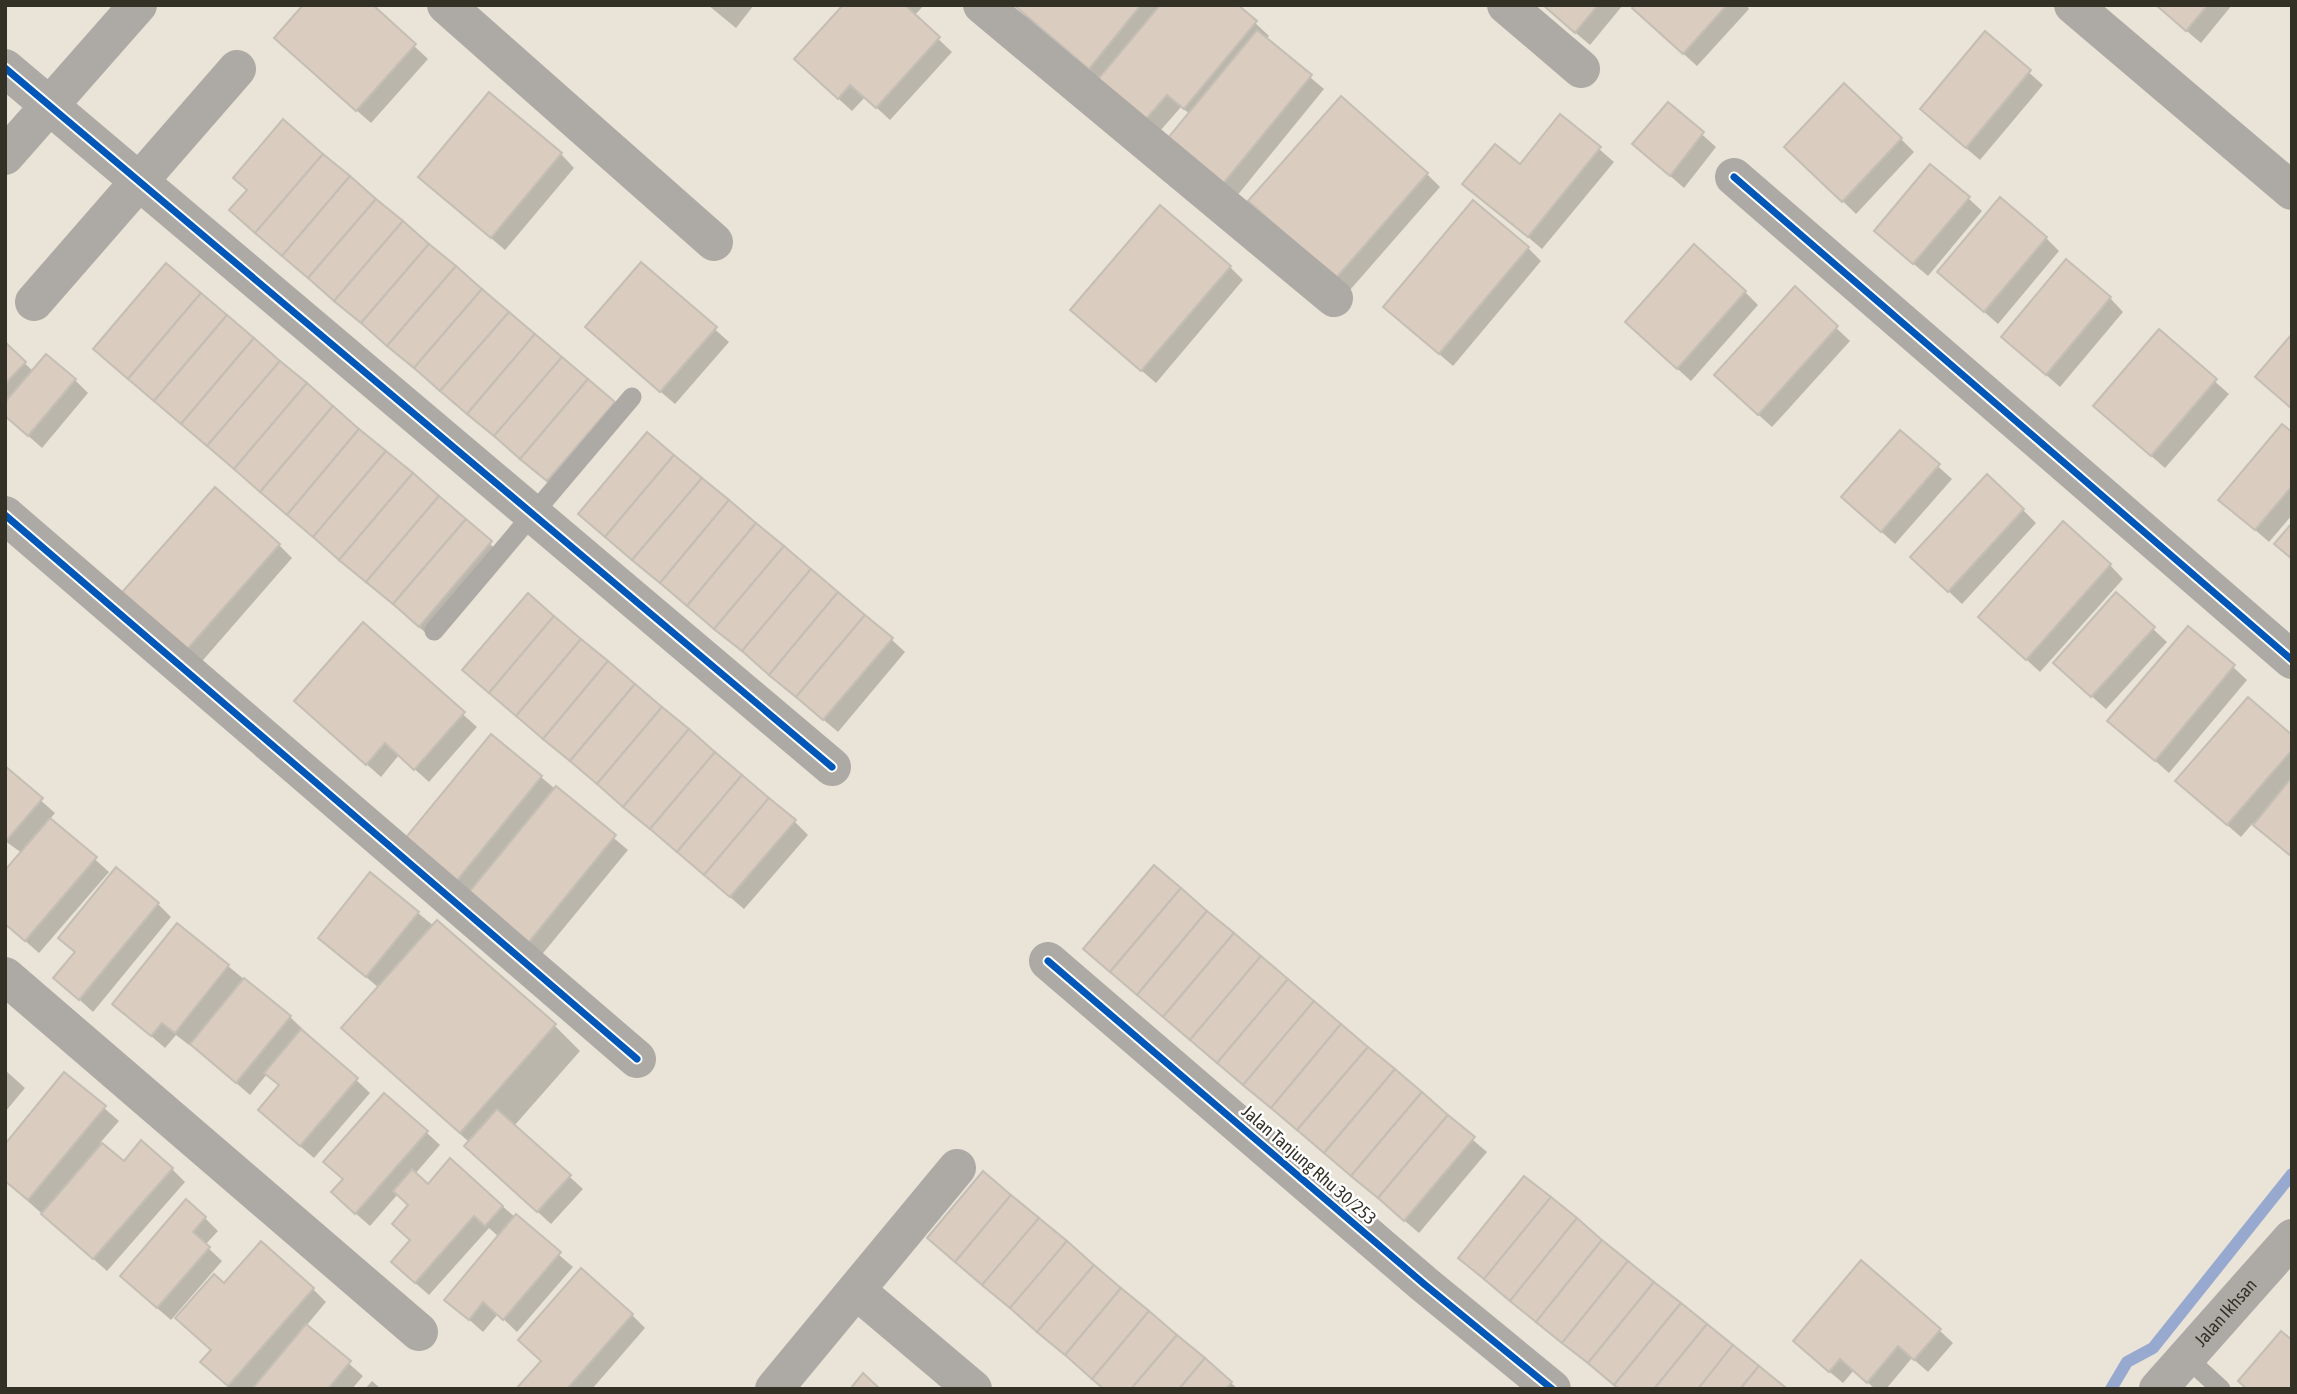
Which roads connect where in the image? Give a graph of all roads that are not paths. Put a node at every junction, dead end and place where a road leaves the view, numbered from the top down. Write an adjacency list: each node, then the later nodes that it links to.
1 (138, 5): 9 (street)
2 (446, 5): 14 (street)
3 (982, 5): 15 (street)
4 (1506, 5): 8 (street)
5 (2073, 5): 13 (street)
6 (5, 68): 9 (street)
7 (237, 69): 12 (street)
8 (1581, 69)
9 (49, 107): 10 (street); 12 (street)
10 (5, 156)
11 (1734, 177): 21 (street)
12 (140, 182): 16 (street); 18 (street)
13 (2292, 191)
14 (714, 242)
15 (1334, 298)
16 (34, 302)
17 (632, 397): 18 (lane)
18 (532, 514): 20 (lane); 22 (street)
19 (5, 515): 25 (street)
20 (434, 631)
21 (2292, 660)
22 (832, 767)
23 (1048, 961): 33 (street, Jalan Tanjung Rhu 30/253)
24 (5, 976): 29 (street)
25 (637, 1059)
26 (957, 1168): 28 (street)
27 (2292, 1238): 30 (street, Jalan Ikhsan)
28 (856, 1291): 31 (street); 32 (street)
29 (419, 1332)
30 (2186, 1357): 34 (street, Jalan Ikhsan); 35 (lane)
31 (774, 1389)
32 (973, 1389)
33 (1552, 1389)
34 (2158, 1389)
35 (2221, 1389)

